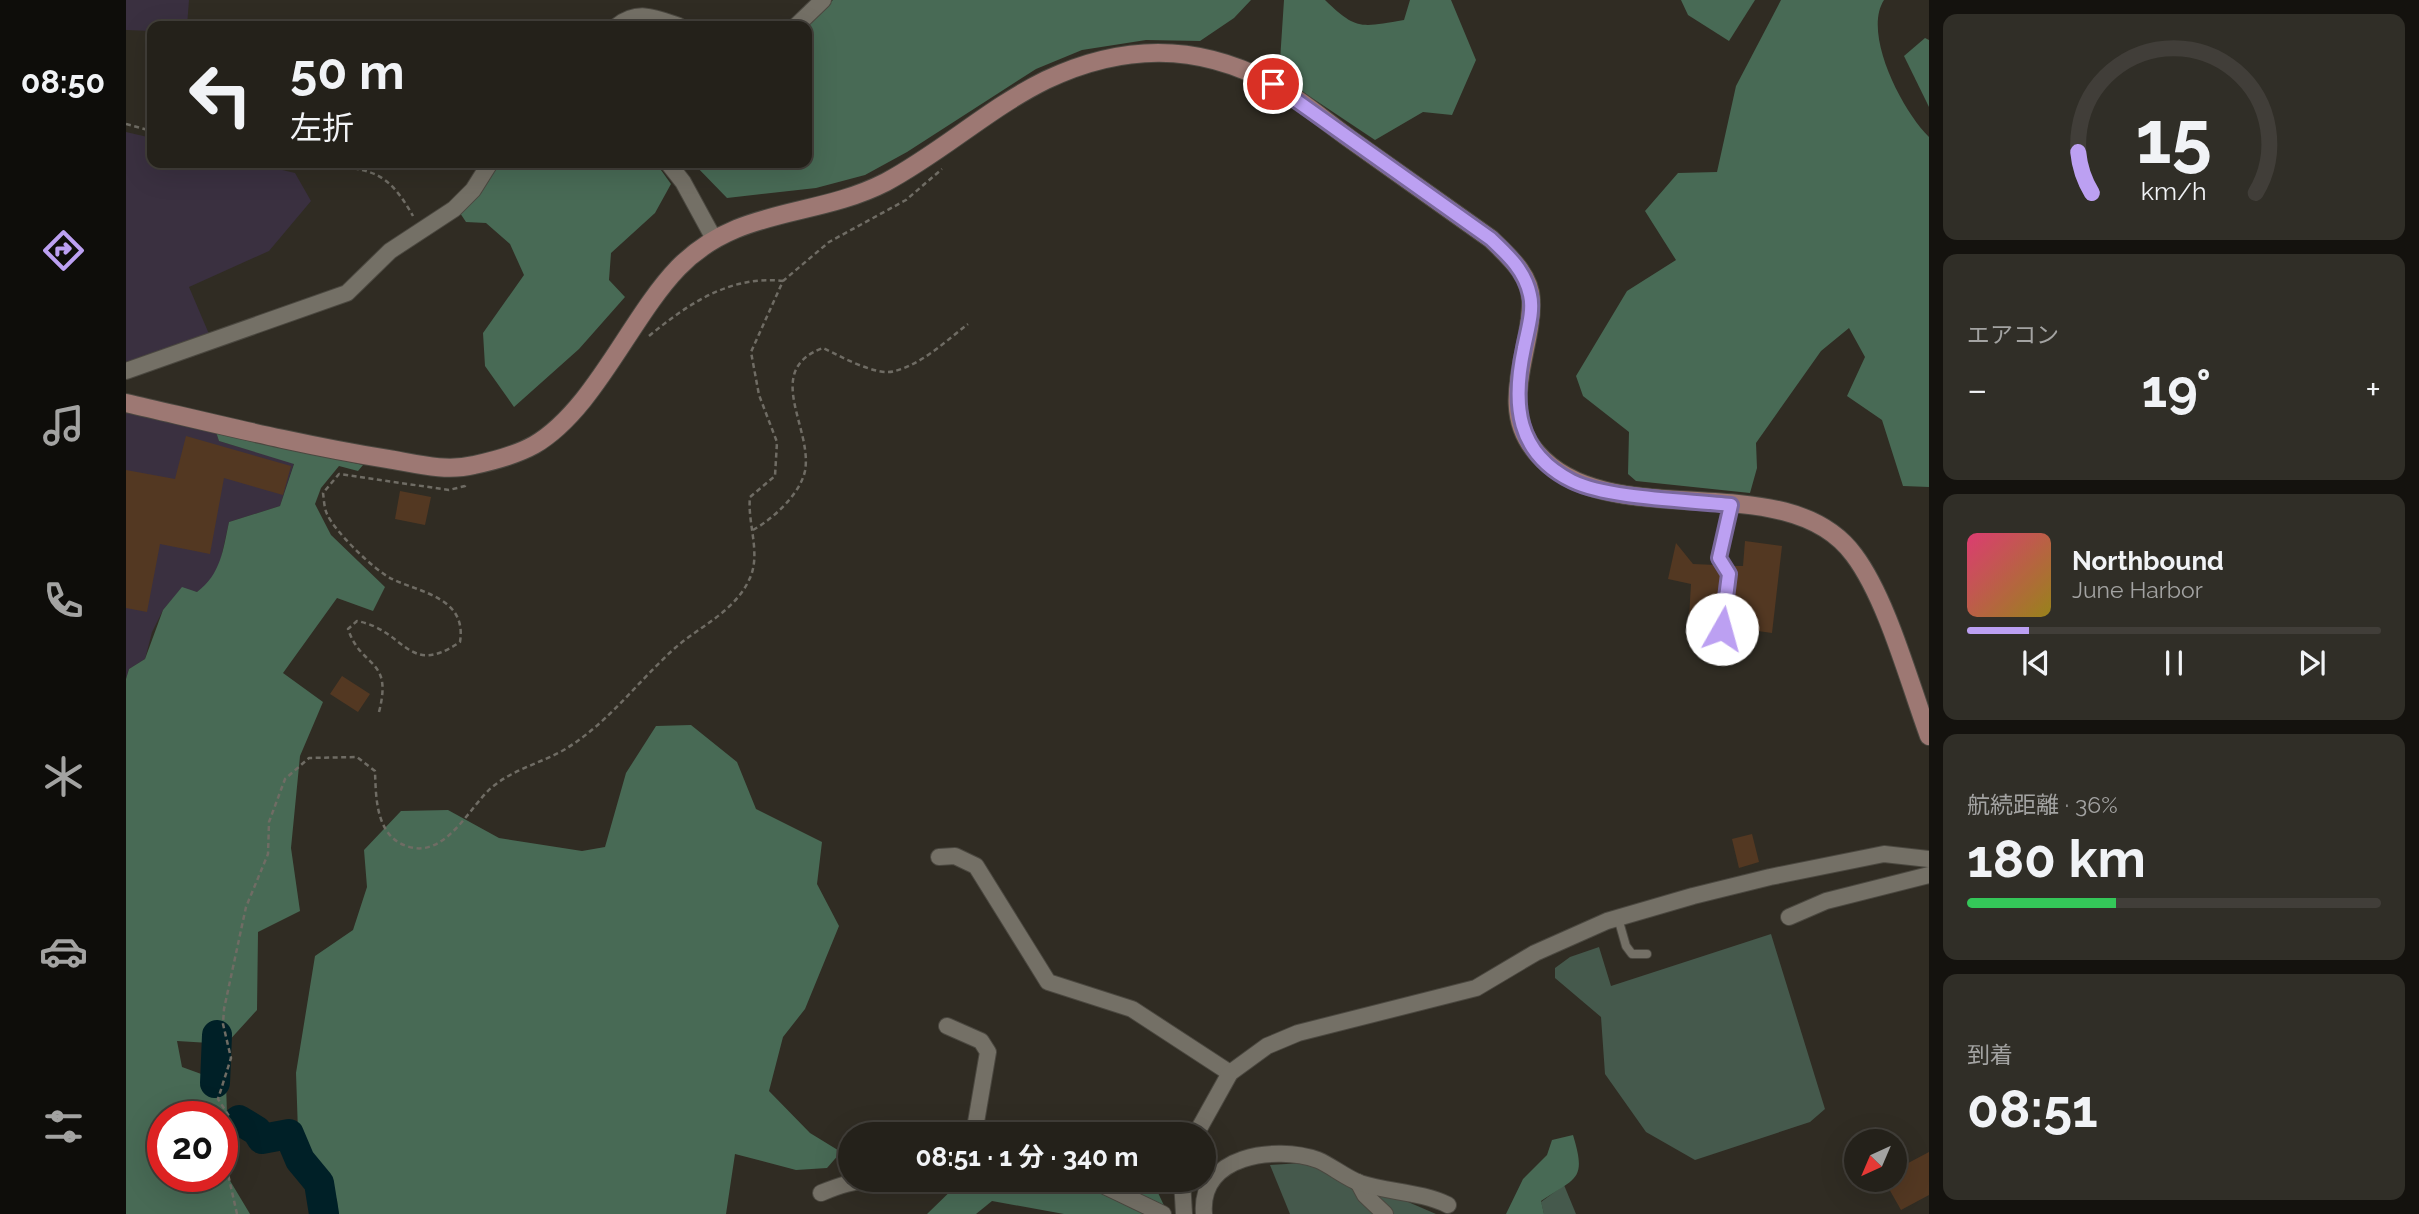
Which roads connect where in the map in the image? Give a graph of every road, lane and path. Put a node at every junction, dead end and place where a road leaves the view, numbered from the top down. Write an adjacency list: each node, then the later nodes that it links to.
1 (823, 0): 4 (street)
2 (624, 21): 3 (street)
3 (663, 21)
4 (801, 21)
5 (126, 124): 6 (path)
6 (147, 130)
7 (943, 146): 12 (street); 13 (path); 19 (street)
8 (348, 168): 11 (path)
9 (488, 168): 11 (street)
10 (672, 168): 12 (street)
11 (421, 230): 16 (street)
12 (713, 237): 15 (street)
13 (783, 281): 15 (path); 20 (path)
14 (968, 324): 20 (path)
15 (626, 338): 18 (street)
16 (126, 371)
17 (126, 402): 18 (street)
18 (472, 466): 22 (path)
19 (1731, 505): 21 (lane); 23 (street)
20 (753, 530): 40 (path)
21 (1722, 629)
22 (379, 712)
23 (1929, 736)
24 (939, 857): 31 (street)
25 (1929, 859): 28 (street)
26 (1929, 874): 27 (street)
27 (1789, 917)
28 (1618, 918): 29 (lane); 31 (street)
29 (1647, 954)
30 (947, 1026): 32 (street)
31 (1230, 1073): 33 (street)
32 (976, 1122)
33 (1203, 1122)
34 (1358, 1182): 39 (street); 43 (street); 44 (street)
35 (838, 1187): 38 (street)
36 (1117, 1192): 41 (street)
37 (1183, 1192): 42 (street)
38 (821, 1193)
39 (1448, 1205)
40 (237, 1214)
41 (1163, 1214)
42 (1184, 1214)
43 (1204, 1214)
44 (1385, 1214)

